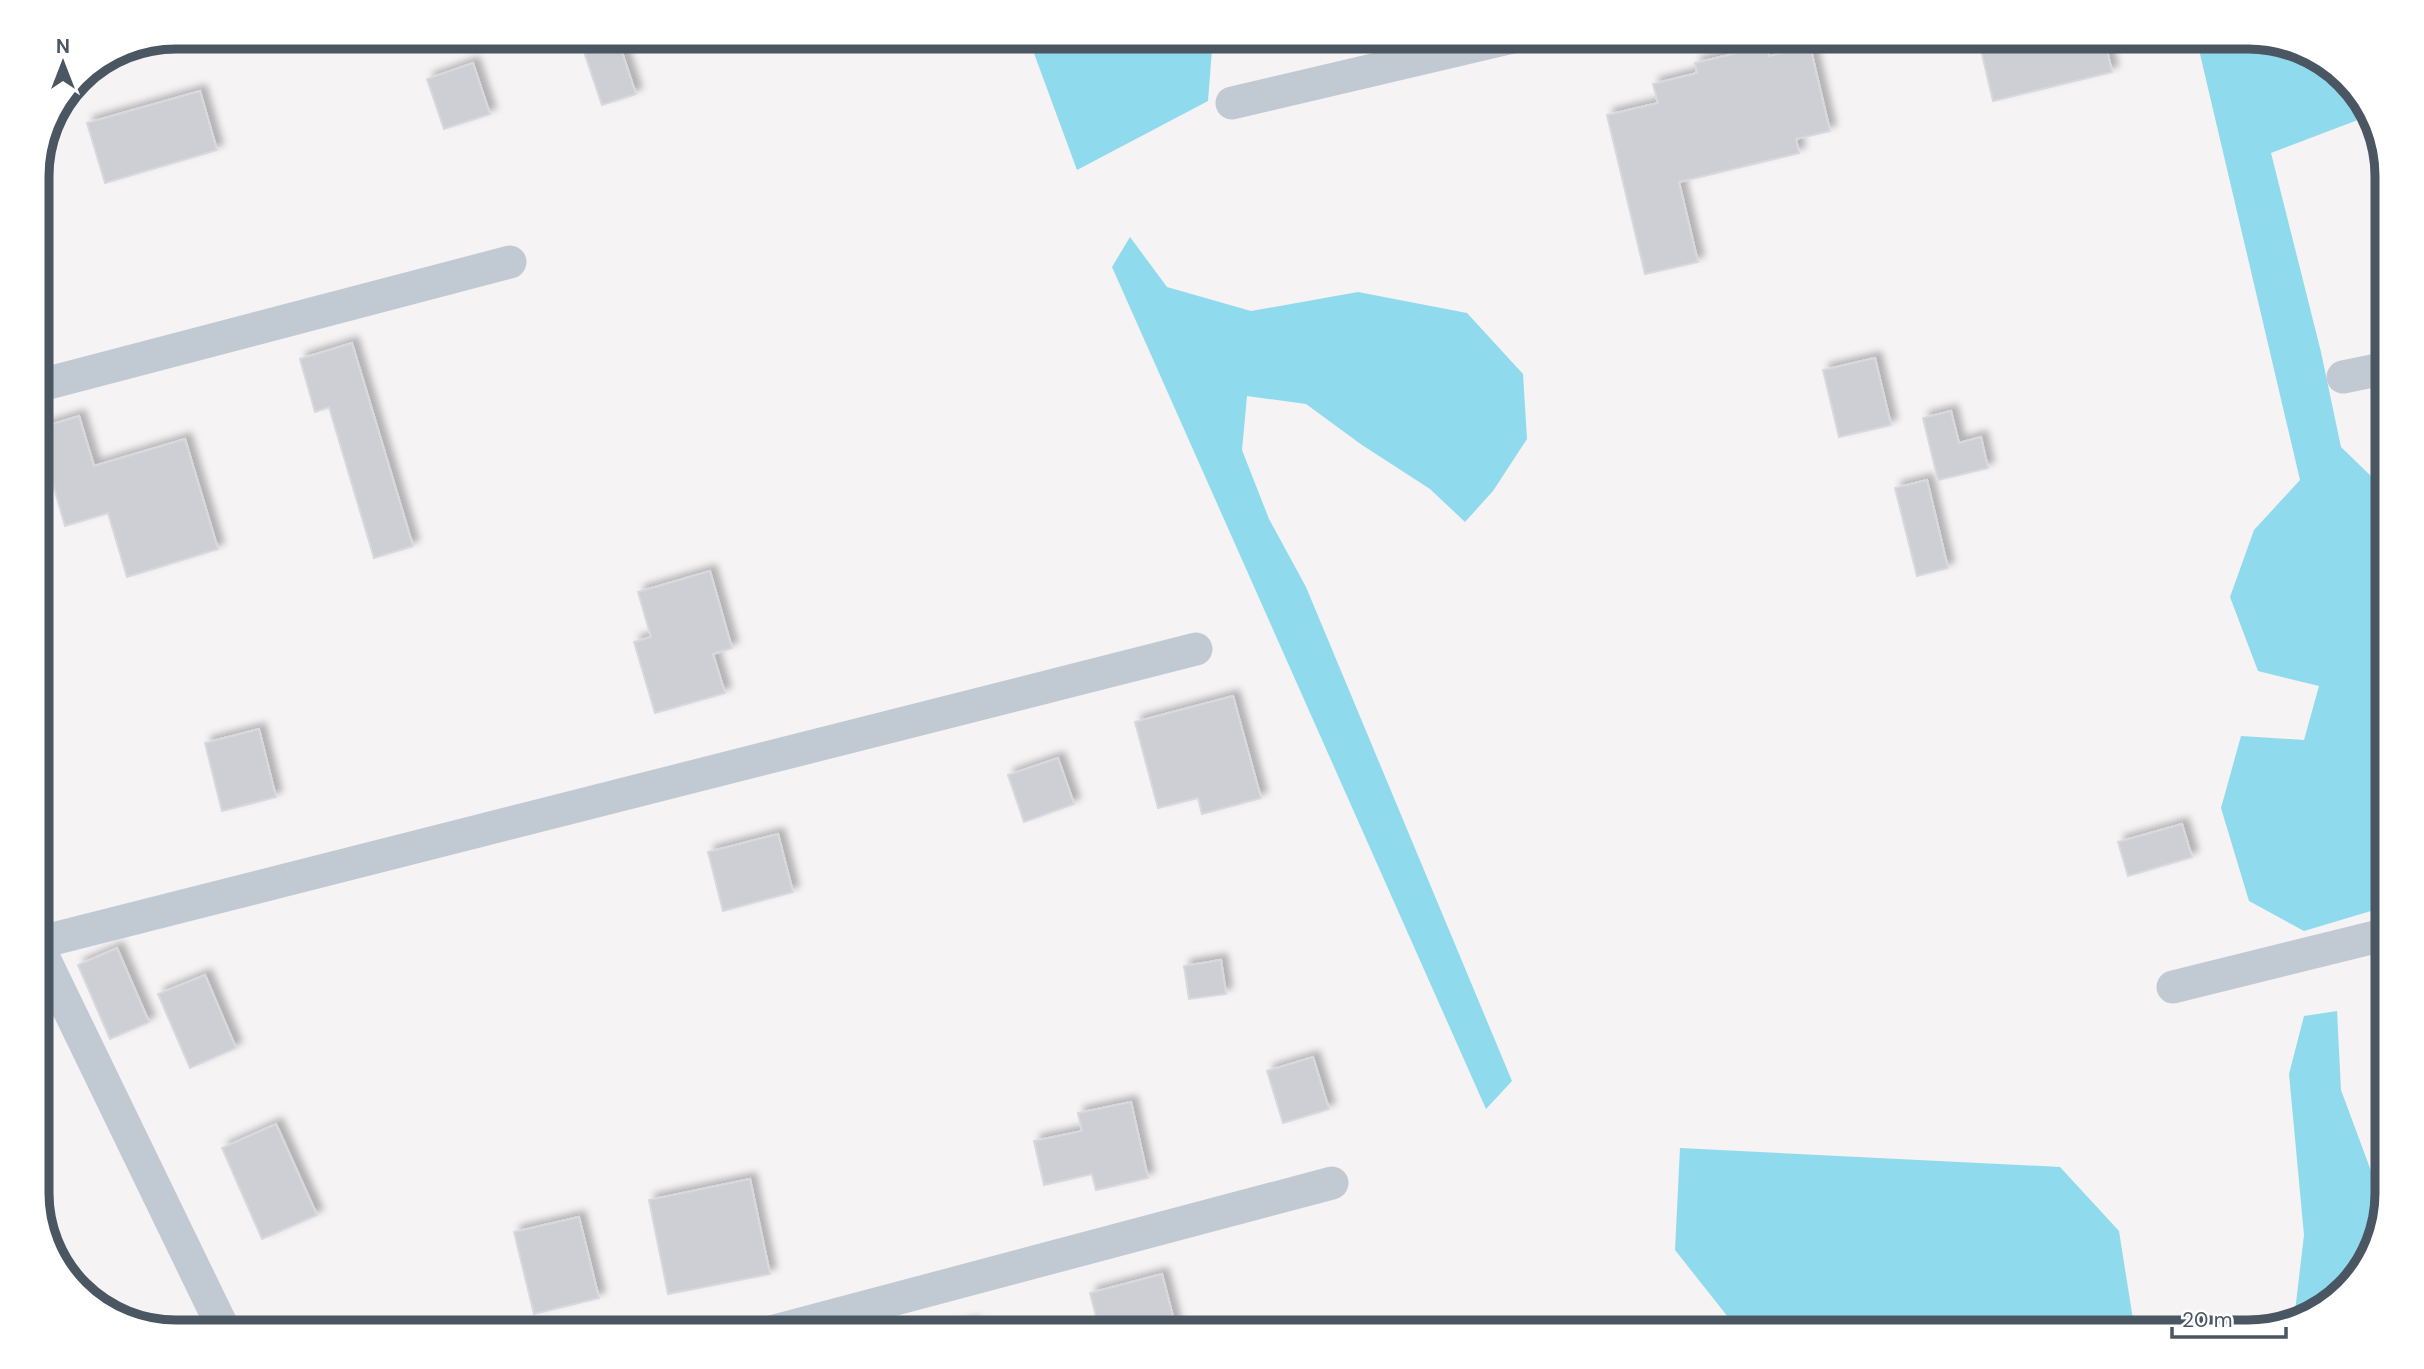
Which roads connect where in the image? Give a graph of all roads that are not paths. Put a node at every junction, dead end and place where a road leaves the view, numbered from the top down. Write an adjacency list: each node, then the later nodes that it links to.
1 (1462, 49): 2 (street)
2 (1232, 103)
3 (510, 262): 6 (street)
4 (2375, 370): 5 (street)
5 (2343, 377)
6 (49, 383)
7 (1196, 649): 9 (street)
8 (2375, 937): 11 (street)
9 (49, 941)
10 (49, 969): 13 (street)
11 (2173, 987)
12 (1332, 1183): 14 (street)
13 (219, 1320)
14 (816, 1320)

